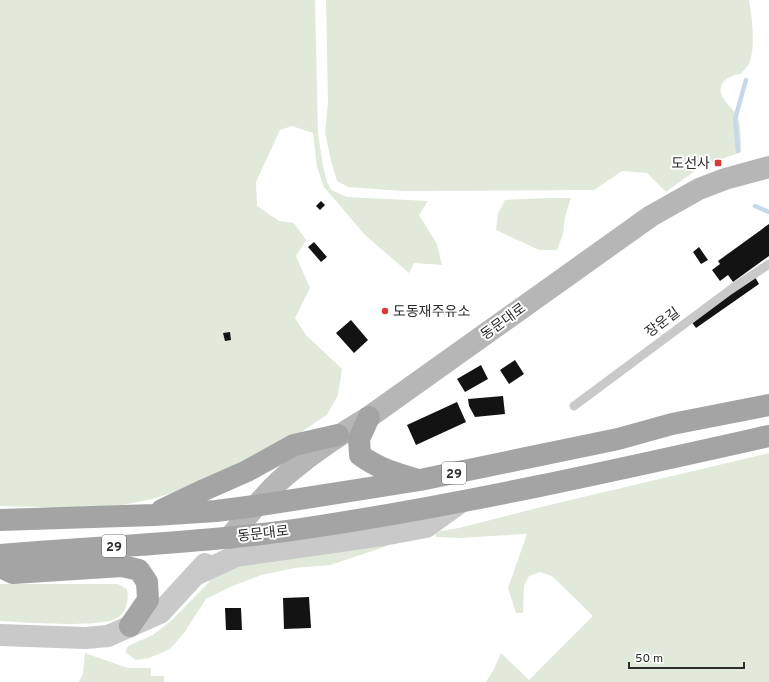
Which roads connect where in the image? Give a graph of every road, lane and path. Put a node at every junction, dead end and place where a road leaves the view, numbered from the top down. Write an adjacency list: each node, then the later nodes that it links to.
1 (769, 167): 5 (main road, 동문대로)
2 (769, 264): 4 (lane, 장운길)
3 (769, 405): 8 (main road, 동문대로 / 29)
4 (574, 406)
5 (369, 417): 6 (main road, 동문대로); 8 (main road)
6 (338, 435): 10 (main road, 동문대로); 11 (main road)
7 (769, 436): 9 (main road, 동문대로 / 29)
8 (420, 480): 10 (main road, 동문대로 / 29)
9 (460, 502): 13 (main road, 동문대로 / 29); 16 (street)
10 (255, 506): 11 (main road, 동문대로 / 29); 13 (main road, 동문대로)
11 (154, 514): 12 (main road, 동문대로 / 29)
12 (0, 520)
13 (229, 538): 14 (main road, 동문대로 / 29); 16 (street)
14 (0, 554)
15 (0, 567): 17 (main road)
16 (195, 575): 17 (street)
17 (130, 626): 18 (street)
18 (0, 635)

